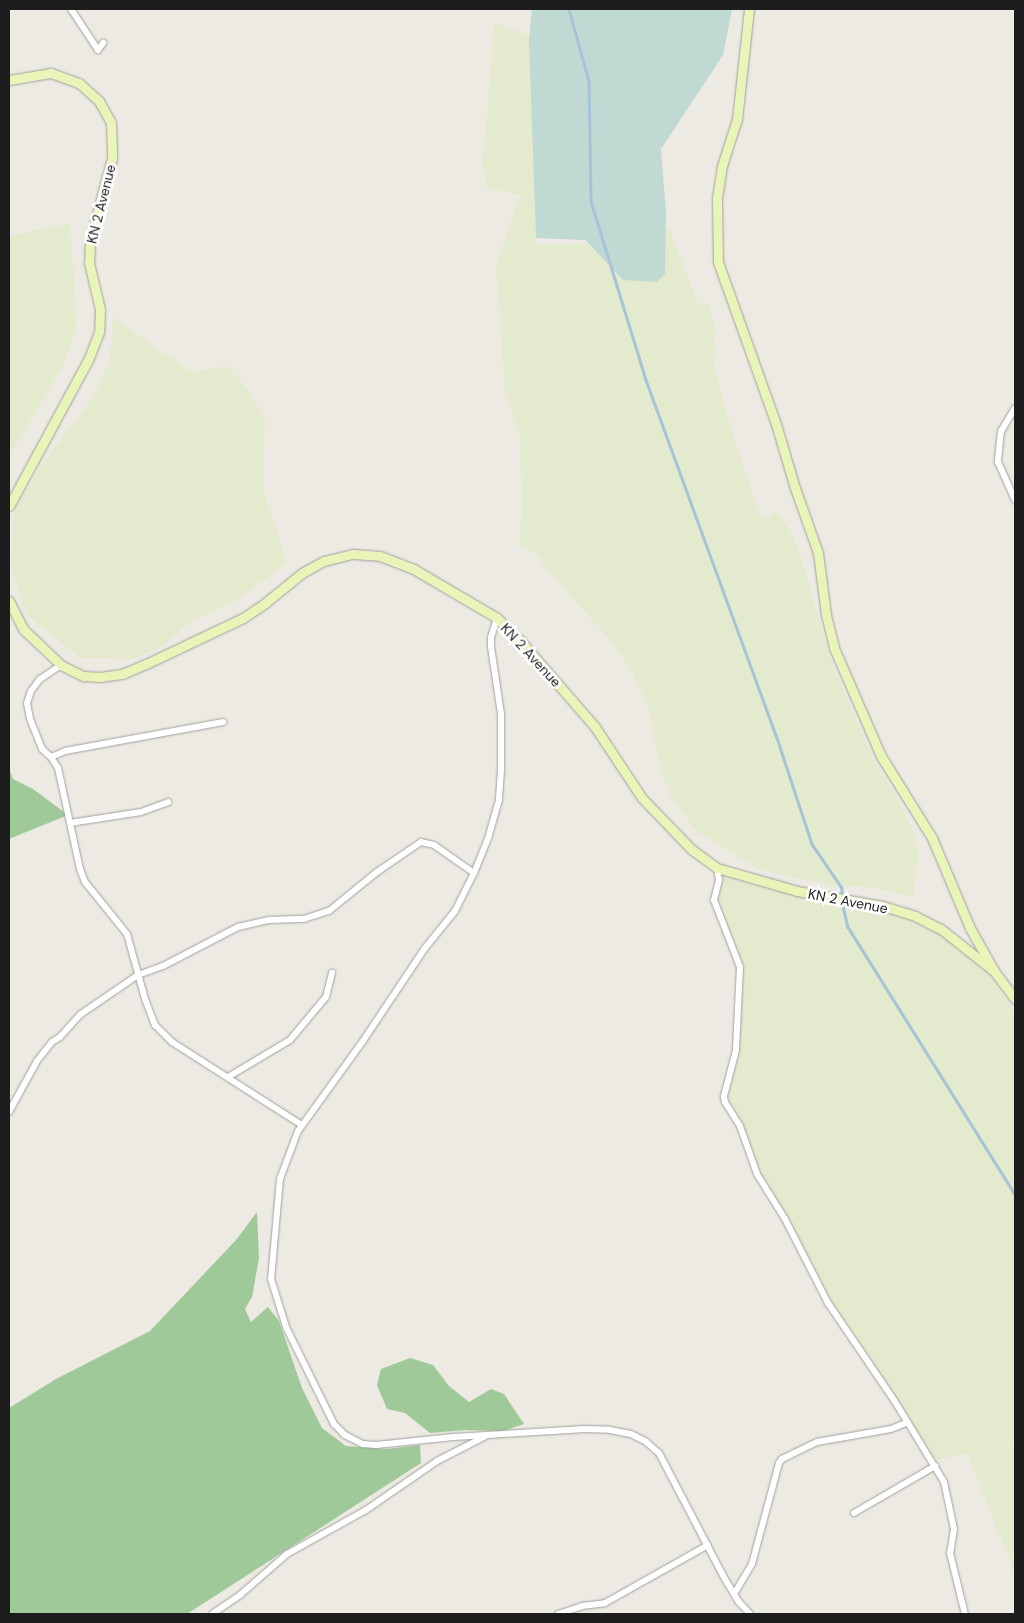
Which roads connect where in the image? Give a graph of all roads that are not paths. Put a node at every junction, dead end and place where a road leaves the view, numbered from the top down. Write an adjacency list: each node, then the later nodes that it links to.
1 (70, 9): 3 (street)
2 (749, 9): 17 (main road)
3 (103, 43)
4 (9, 80): 7 (main road, KN 2 Avenue)
5 (1015, 408): 6 (street)
6 (1015, 500)
7 (9, 506)
8 (9, 601): 10 (main road, KN 2 Avenue)
9 (497, 618): 10 (main road, KN 2 Avenue); 15 (main road, KN 2 Avenue); 16 (street)
10 (61, 665): 12 (street)
11 (223, 722): 12 (street)
12 (51, 757): 14 (street)
13 (168, 802): 14 (street)
14 (70, 823): 19 (street)
15 (717, 868): 17 (main road, KN 2 Avenue); 24 (street)
16 (474, 873): 19 (street); 23 (street)
17 (994, 972): 20 (main road, KN 2 Avenue)
18 (332, 973): 21 (street)
19 (138, 975): 21 (street); 22 (street)
20 (1015, 999)
21 (228, 1077): 23 (street)
22 (9, 1112)
23 (302, 1126): 25 (street)
24 (908, 1422): 26 (street); 29 (street)
25 (488, 1436): 28 (street); 30 (street)
26 (935, 1466): 27 (street); 33 (street)
27 (854, 1513)
28 (708, 1545): 29 (street); 31 (street)
29 (734, 1594): 32 (street)
30 (212, 1614)
31 (558, 1614)
32 (750, 1614)
33 (965, 1614)

